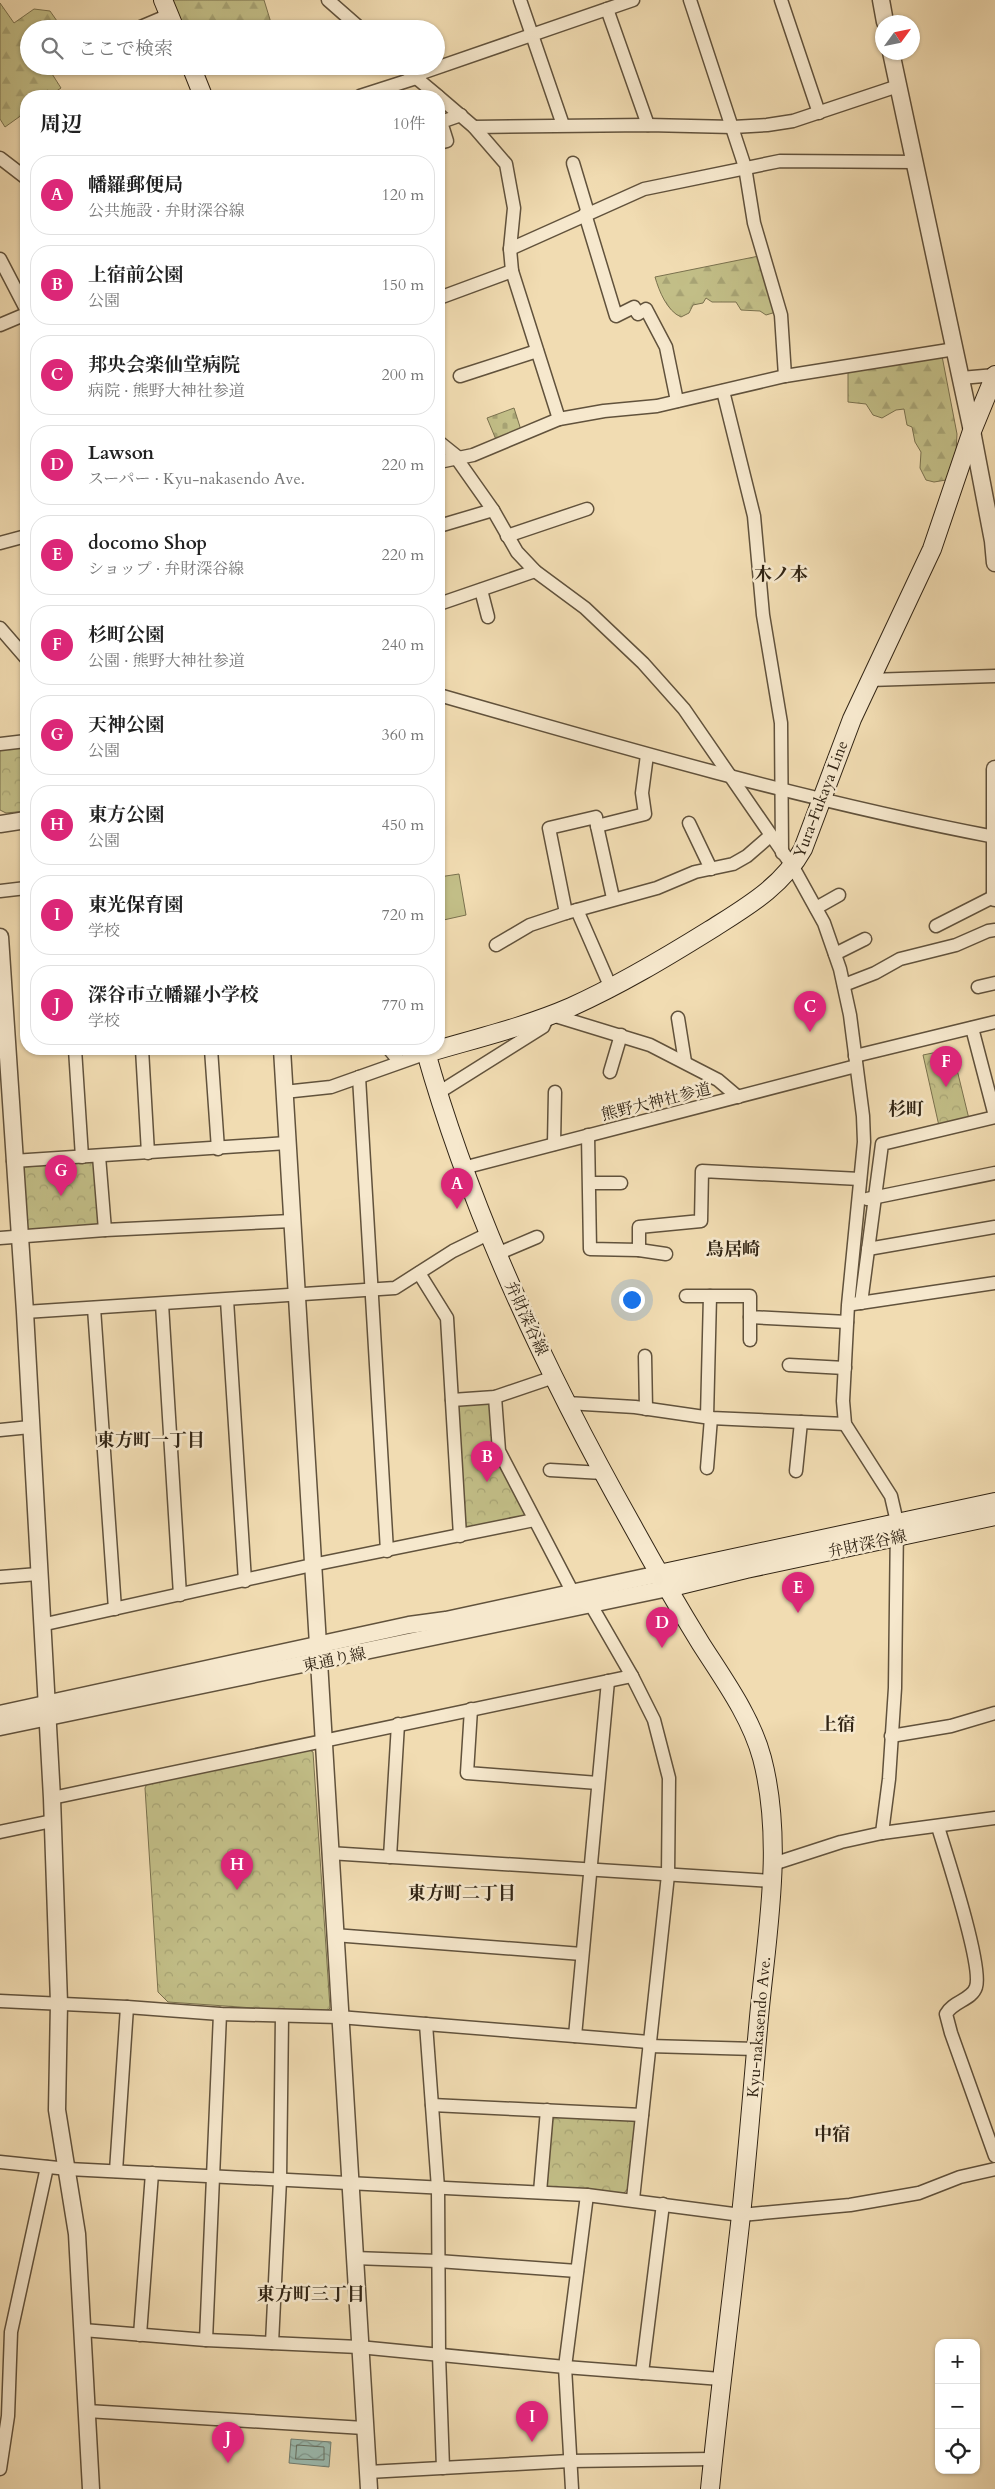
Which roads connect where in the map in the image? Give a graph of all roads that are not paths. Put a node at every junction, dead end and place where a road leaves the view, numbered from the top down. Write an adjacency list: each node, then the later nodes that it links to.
1 (346, 0): 7 (street)
2 (520, 0): 13 (street)
3 (633, 0): 8 (street)
4 (690, 0): 30 (street)
5 (781, 0): 24 (street)
6 (881, 0): 10 (street)
7 (331, 2): 12 (street)
8 (607, 9): 13 (street); 28 (street)
9 (169, 15): 11 (street)
10 (884, 15)
11 (157, 20)
12 (351, 20)
13 (532, 35): 15 (street); 27 (street)
14 (893, 60): 19 (street)
15 (445, 66)
16 (195, 75): 20 (main road)
17 (420, 75): 18 (street)
18 (414, 77): 21 (street); 22 (street)
19 (898, 86): 24 (street); 32 (street)
20 (201, 90)
21 (377, 90)
22 (430, 90)
23 (445, 102): 25 (street)
24 (819, 112): 30 (street)
25 (461, 115): 26 (street); 29 (street)
26 (445, 121)
27 (563, 125): 28 (street); 29 (street)
28 (648, 125): 30 (street)
29 (474, 127): 37 (street)
30 (733, 127): 34 (street)
31 (0, 158): 35 (street)
32 (916, 162): 34 (street); 44 (street)
33 (573, 163): 36 (street)
34 (746, 167): 36 (street); 47 (street)
35 (20, 173)
36 (586, 214): 37 (street); 51 (street)
37 (510, 249): 39 (street)
38 (0, 259): 41 (street)
39 (512, 272): 40 (street); 45 (street)
40 (445, 296)
41 (20, 298)
42 (20, 317): 43 (street)
43 (0, 325)
44 (955, 349): 47 (street); 48 (street)
45 (537, 351): 46 (street); 52 (street)
46 (460, 376)
47 (785, 376): 50 (street)
48 (961, 378): 49 (street); 53 (street)
49 (993, 383): 53 (main road, Yura-Fukaya Line)
50 (723, 391): 51 (street); 78 (street)
51 (677, 401): 52 (street)
52 (559, 419): 55 (street)
53 (972, 432): 63 (street); 71 (main road, Yura-Fukaya Line)
54 (445, 447): 55 (street)
55 (458, 459): 56 (street); 58 (street)
56 (445, 461)
57 (587, 509): 60 (street)
58 (494, 510): 59 (street); 60 (street)
59 (445, 524)
60 (507, 536): 64 (street)
61 (20, 538): 62 (street)
62 (0, 543)
63 (995, 563)
64 (535, 571): 65 (street); 77 (street)
65 (480, 590): 66 (street); 67 (street)
66 (445, 602)
67 (488, 617)
68 (0, 628): 69 (street)
69 (20, 649)
70 (995, 676): 71 (street)
71 (869, 680): 79 (main road, Yura-Fukaya Line)
72 (445, 697): 75 (street)
73 (20, 742): 74 (street)
74 (0, 744)
75 (647, 754): 77 (street); 83 (street)
76 (995, 769): 85 (street)
77 (729, 775): 78 (street); 84 (street)
78 (782, 789): 79 (street); 86 (street)
79 (820, 800): 85 (street); 87 (main road, Yura-Fukaya Line)
80 (20, 821): 82 (street)
81 (689, 823): 88 (street)
82 (0, 824)
83 (597, 826): 93 (street); 95 (street)
84 (770, 836): 86 (street); 88 (street)
85 (994, 837): 92 (street)
86 (782, 853): 87 (street)
87 (793, 867): 94 (street); 104 (main road, Yura-Fukaya Line)
88 (710, 869): 93 (street)
89 (20, 889): 90 (street)
90 (0, 891)
91 (839, 895): 94 (street)
92 (995, 897): 96 (street)
93 (613, 898): 95 (street)
94 (816, 908): 101 (street)
95 (572, 912): 100 (street); 104 (street)
96 (936, 926)
97 (995, 930): 103 (street)
98 (0, 937): 109 (street)
99 (865, 939): 101 (street)
100 (496, 945)
101 (835, 954): 103 (street)
102 (995, 983): 105 (street)
103 (844, 985): 120 (street)
104 (611, 988): 106 (main road, Yura-Fukaya Line)
105 (978, 988)
106 (549, 1014): 111 (street); 112 (main road, Yura-Fukaya Line); 127 (street)
107 (678, 1018): 122 (street)
108 (995, 1022): 110 (street, 熊野大神社参道)
109 (3, 1027): 137 (street)
110 (972, 1028): 120 (street, 熊野大神社参道); 129 (street)
111 (621, 1035): 122 (street); 123 (street)
112 (445, 1045)
113 (75, 1055): 136 (street)
114 (142, 1055): 134 (street)
115 (211, 1055): 133 (street)
116 (282, 1055): 125 (street)
117 (395, 1055): 121 (street)
118 (417, 1055): 121 (street)
119 (427, 1055): 127 (main road, 弁財深谷線)
120 (856, 1061): 128 (street, 熊野大神社参道); 140 (street)
121 (400, 1062): 124 (street)
122 (685, 1062): 128 (street)
123 (610, 1072)
124 (359, 1077): 125 (street); 158 (street)
125 (284, 1092): 131 (street)
126 (555, 1092): 132 (street)
127 (438, 1093): 138 (main road, 弁財深谷線)
128 (738, 1097): 130 (street, 熊野大神社参道)
129 (995, 1116): 143 (street)
130 (588, 1135): 132 (street, 熊野大神社参道); 142 (street)
131 (287, 1143): 133 (street); 145 (street)
132 (554, 1144): 138 (street, 熊野大神社参道)
133 (218, 1148): 134 (street)
134 (148, 1153): 135 (street)
135 (98, 1156): 136 (street); 147 (street)
136 (82, 1157): 137 (street)
137 (13, 1161): 149 (street)
138 (463, 1168): 148 (main road, 弁財深谷線)
139 (995, 1173): 143 (street)
140 (860, 1179): 144 (street); 153 (street)
141 (621, 1182): 142 (street)
142 (590, 1183): 153 (street)
143 (875, 1197): 144 (street); 152 (street)
144 (859, 1200): 165 (street)
145 (292, 1222): 147 (street); 159 (street)
146 (995, 1227): 152 (street)
147 (105, 1230): 149 (street)
148 (488, 1234): 154 (main road, 弁財深谷線); 156 (street)
149 (18, 1237): 150 (street); 167 (street)
150 (0, 1238)
151 (537, 1238): 154 (street)
152 (868, 1249): 163 (street)
153 (639, 1250): 155 (street)
154 (497, 1254): 174 (main road, 弁財深谷線)
155 (666, 1254)
156 (419, 1273): 158 (street); 176 (street)
157 (995, 1283): 163 (street)
158 (372, 1291): 159 (street); 193 (street)
159 (297, 1296): 162 (street); 194 (street)
160 (686, 1296): 161 (street)
161 (710, 1296): 168 (street); 179 (street)
162 (227, 1300): 164 (street); 197 (street)
163 (861, 1303): 165 (street)
164 (162, 1304): 166 (street); 200 (street)
165 (848, 1305): 169 (street)
166 (94, 1308): 167 (street); 202 (street)
167 (25, 1312): 182 (street)
168 (750, 1318): 169 (street); 170 (street)
169 (847, 1322): 173 (street)
170 (750, 1340)
171 (645, 1356): 178 (street)
172 (789, 1365): 173 (street)
173 (845, 1368): 181 (street)
174 (554, 1377): 175 (street); 177 (main road, 弁財深谷線)
175 (495, 1397): 176 (street); 190 (street)
176 (452, 1400): 192 (street)
177 (567, 1404): 178 (street); 187 (main road, 弁財深谷線)
178 (646, 1409): 179 (street)
179 (709, 1417): 180 (street); 184 (street)
180 (800, 1422): 181 (street); 186 (street)
181 (845, 1424): 191 (street)
182 (30, 1428): 183 (street); 195 (street)
183 (0, 1430)
184 (707, 1468)
185 (550, 1470): 187 (street)
186 (796, 1471)
187 (603, 1473): 198 (main road, 弁財深谷線)
188 (995, 1502): 191 (main road, 弁財深谷線)
189 (995, 1516): 191 (main road, 弁財深谷線)
190 (534, 1520): 192 (street); 199 (street)
191 (896, 1530): 198 (main road, 弁財深谷線); 214 (street)
192 (460, 1536): 193 (street)
193 (386, 1551): 194 (street)
194 (312, 1565): 197 (street); 204 (street)
195 (38, 1574): 196 (street); 203 (street)
196 (0, 1577)
197 (245, 1581): 200 (street)
198 (663, 1581): 199 (street, 東通り線); 201 (street, 東通り線); 225 (main road, Kyu-nakasendo Ave.)
199 (572, 1592): 204 (street, 東通り線)
200 (180, 1595): 202 (street)
201 (591, 1605): 205 (street, 東通り線); 206 (street)
202 (115, 1609): 203 (street)
203 (41, 1625): 209 (street)
204 (318, 1646): 205 (street); 209 (street, 東通り線)
205 (318, 1663): 209 (street, 東通り線); 215 (street)
206 (632, 1676): 207 (street); 227 (street)
207 (608, 1681): 208 (street); 216 (street)
208 (471, 1709): 212 (street); 216 (street)
209 (45, 1711): 211 (street, 東通り線); 213 (street, 東通り線); 217 (street)
210 (995, 1713): 214 (street)
211 (0, 1714)
212 (398, 1724): 215 (street); 224 (street)
213 (0, 1727)
214 (891, 1736): 222 (street)
215 (322, 1741): 217 (street); 223 (street)
216 (598, 1783): 226 (street)
217 (52, 1798): 219 (street)
218 (995, 1818): 220 (street)
219 (52, 1821): 221 (street); 232 (street)
220 (938, 1827): 222 (street); 244 (street)
221 (0, 1832)
222 (882, 1833): 225 (street)
223 (329, 1853): 224 (street); 229 (street)
224 (390, 1857): 226 (street)
225 (773, 1864): 228 (main road, Kyu-nakasendo Ave.)
226 (590, 1870): 227 (street); 230 (street)
227 (668, 1875): 228 (street); 239 (street)
228 (771, 1882): 240 (main road, Kyu-nakasendo Ave.)
229 (334, 1935): 230 (street); 236 (street)
230 (582, 1954): 238 (street)
231 (0, 2001): 232 (street)
232 (59, 2003): 233 (street); 247 (street)
233 (128, 2007): 234 (street); 249 (street)
234 (220, 2014): 235 (street); 251 (street)
235 (282, 2016): 236 (street); 252 (street)
236 (339, 2017): 237 (street); 253 (street)
237 (426, 2024): 238 (street); 241 (street)
238 (575, 2036): 239 (street)
239 (649, 2044): 240 (street); 243 (street)
240 (756, 2049): 259 (main road, Kyu-nakasendo Ave.)
241 (432, 2105): 242 (street); 254 (street)
242 (547, 2110): 243 (street); 255 (street)
243 (642, 2115): 257 (street)
244 (995, 2156)
245 (0, 2162): 246 (street)
246 (46, 2166): 247 (street); 277 (street)
247 (68, 2169): 249 (street); 263 (street)
248 (995, 2169): 259 (street)
249 (116, 2171): 250 (street)
250 (152, 2173): 251 (street); 264 (street)
251 (212, 2176): 252 (street); 265 (street)
252 (280, 2180): 253 (street); 266 (street)
253 (349, 2183): 254 (street); 260 (street)
254 (438, 2188): 255 (street); 261 (street)
255 (540, 2192): 256 (street)
256 (587, 2195): 257 (street); 262 (street)
257 (633, 2199): 258 (street)
258 (662, 2204): 259 (street); 270 (street)
259 (741, 2215): 271 (main road, Kyu-nakasendo Ave.)
260 (354, 2258): 261 (street); 267 (street)
261 (438, 2261): 262 (street); 268 (street)
262 (577, 2271): 269 (street)
263 (83, 2330): 264 (street); 272 (street)
264 (140, 2335): 265 (street)
265 (206, 2340): 266 (street)
266 (272, 2343): 267 (street)
267 (360, 2347): 268 (street); 273 (street)
268 (439, 2355): 269 (street); 276 (street)
269 (565, 2367): 270 (street); 275 (street)
270 (642, 2373): 271 (street)
271 (721, 2379): 274 (main road, Kyu-nakasendo Ave.)
272 (87, 2411): 273 (street); 279 (street)
273 (364, 2428): 278 (street)
274 (713, 2459): 275 (street); 282 (main road, Kyu-nakasendo Ave.)
275 (570, 2461): 276 (street); 281 (street)
276 (443, 2468): 278 (street)
277 (0, 2469)
278 (368, 2472): 280 (street)
279 (91, 2489)
280 (369, 2489)
281 (572, 2489)
282 (710, 2489)

